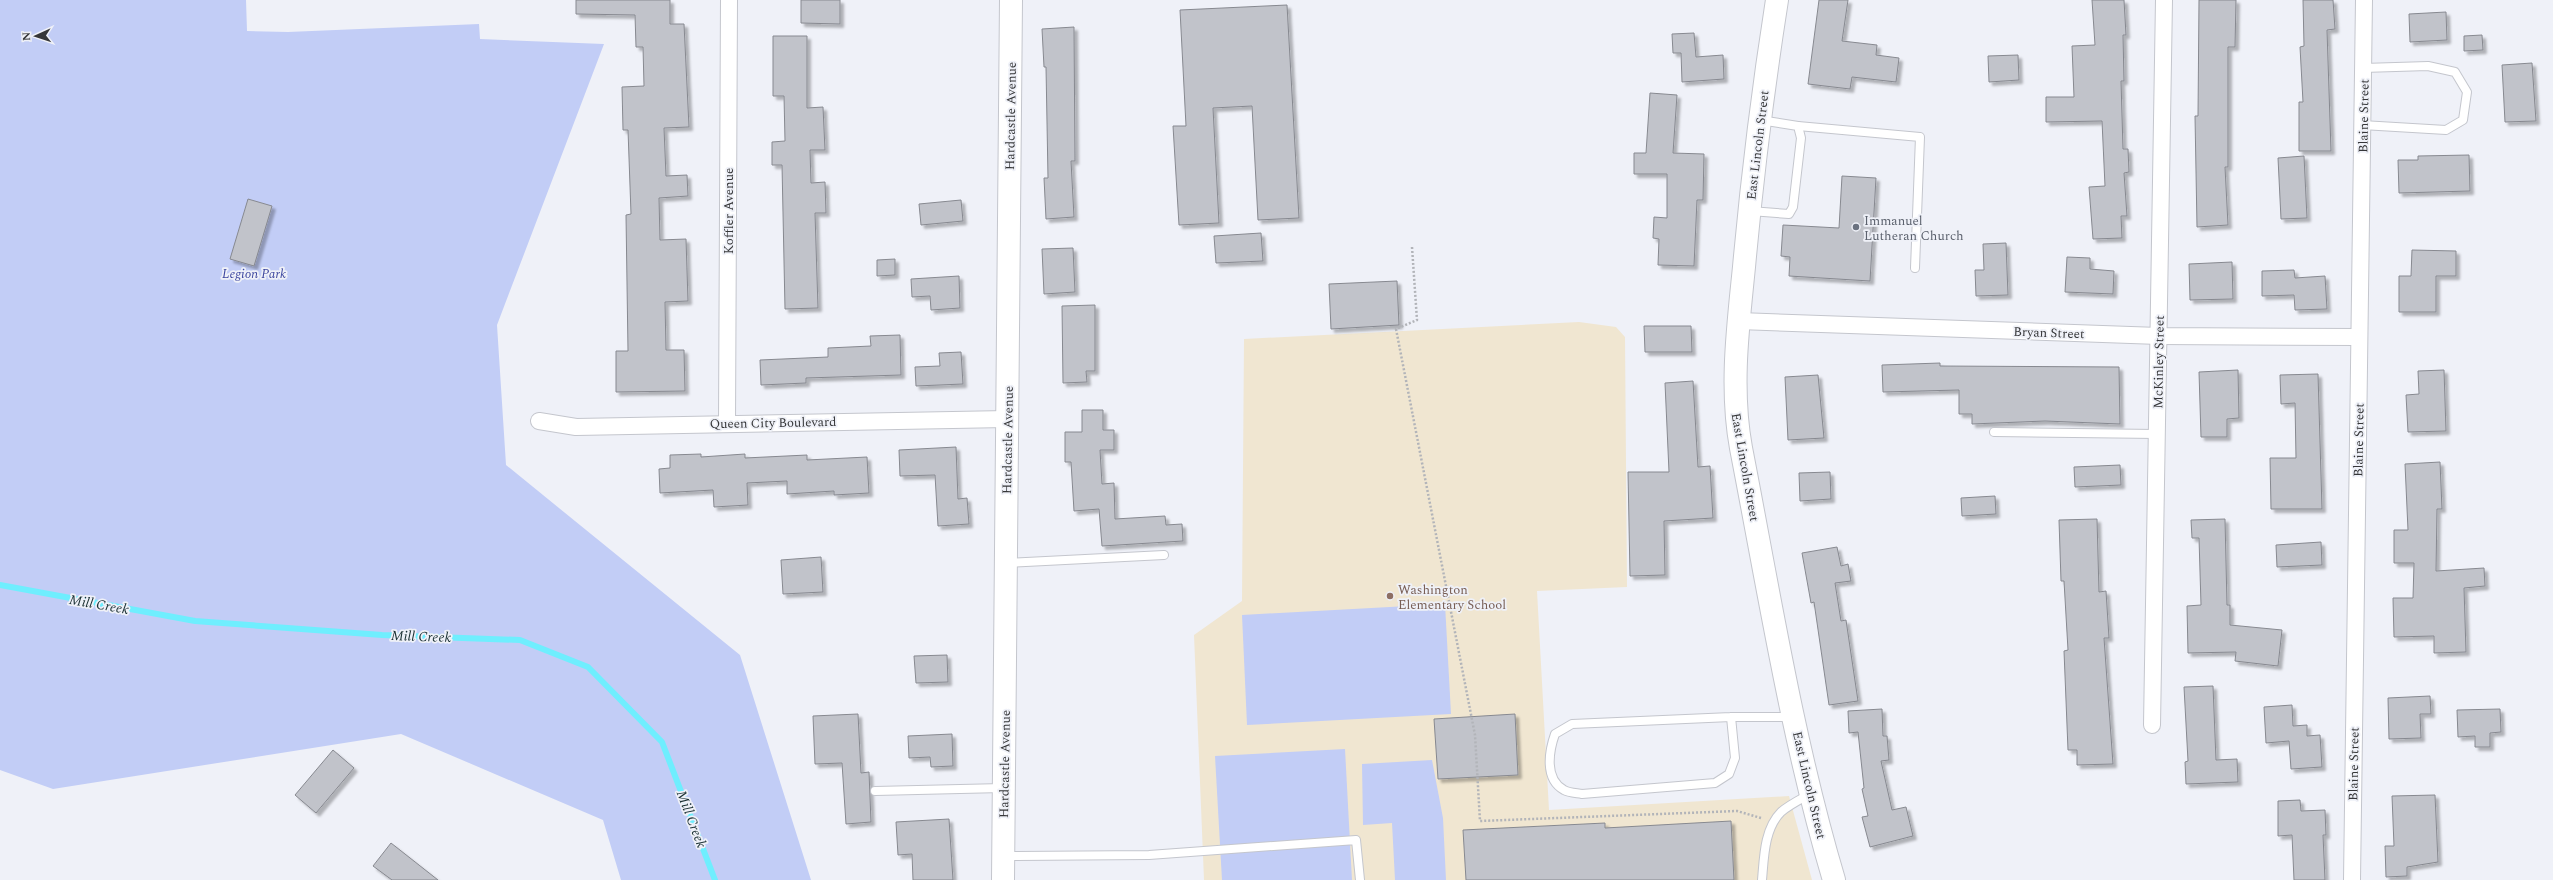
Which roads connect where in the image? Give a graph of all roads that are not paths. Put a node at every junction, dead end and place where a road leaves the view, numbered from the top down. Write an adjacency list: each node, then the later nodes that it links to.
1 (729, 0): 17 (street, Koffler Avenue)
2 (1011, 0): 15 (street, Hardcastle Avenue)
3 (1777, 0): 7 (street, East Lincoln Street)
4 (2164, 0): 13 (street, McKinley Street)
5 (2364, 0): 6 (street, Blaine Street)
6 (2363, 68): 8 (street, Blaine Street); 8 (lane)
7 (1760, 120): 9 (lane); 10 (street, East Lincoln Street)
8 (2362, 125): 14 (street, Blaine Street)
9 (1798, 126): 10 (lane); 11 (lane)
10 (1749, 211): 12 (street, East Lincoln Street)
11 (1915, 268)
12 (1739, 321): 13 (street, Bryan Street); 23 (street, East Lincoln Street)
13 (2159, 336): 14 (street, Bryan Street); 19 (street, McKinley Street)
14 (2360, 337): 33 (street, Blaine Street)
15 (1007, 420): 17 (street, Queen City Boulevard); 21 (street, Hardcastle Avenue)
16 (539, 421): 17 (street, Queen City Boulevard)
17 (726, 422)
18 (1994, 432): 19 (lane)
19 (2157, 434): 24 (street, McKinley Street)
20 (1164, 556): 21 (lane)
21 (1006, 563): 25 (street, Hardcastle Avenue)
22 (1731, 717): 22 (lane); 23 (lane)
23 (1794, 718): 27 (street, East Lincoln Street)
24 (2152, 725)
25 (1004, 788): 26 (lane); 28 (street, Hardcastle Avenue)
26 (875, 791)
27 (1811, 793): 31 (lane); 32 (street, East Lincoln Street)
28 (1003, 856): 29 (street, Hardcastle Avenue); 30 (lane)
29 (1003, 880)
30 (1360, 880)
31 (1762, 880)
32 (1834, 880)
33 (2352, 880)

